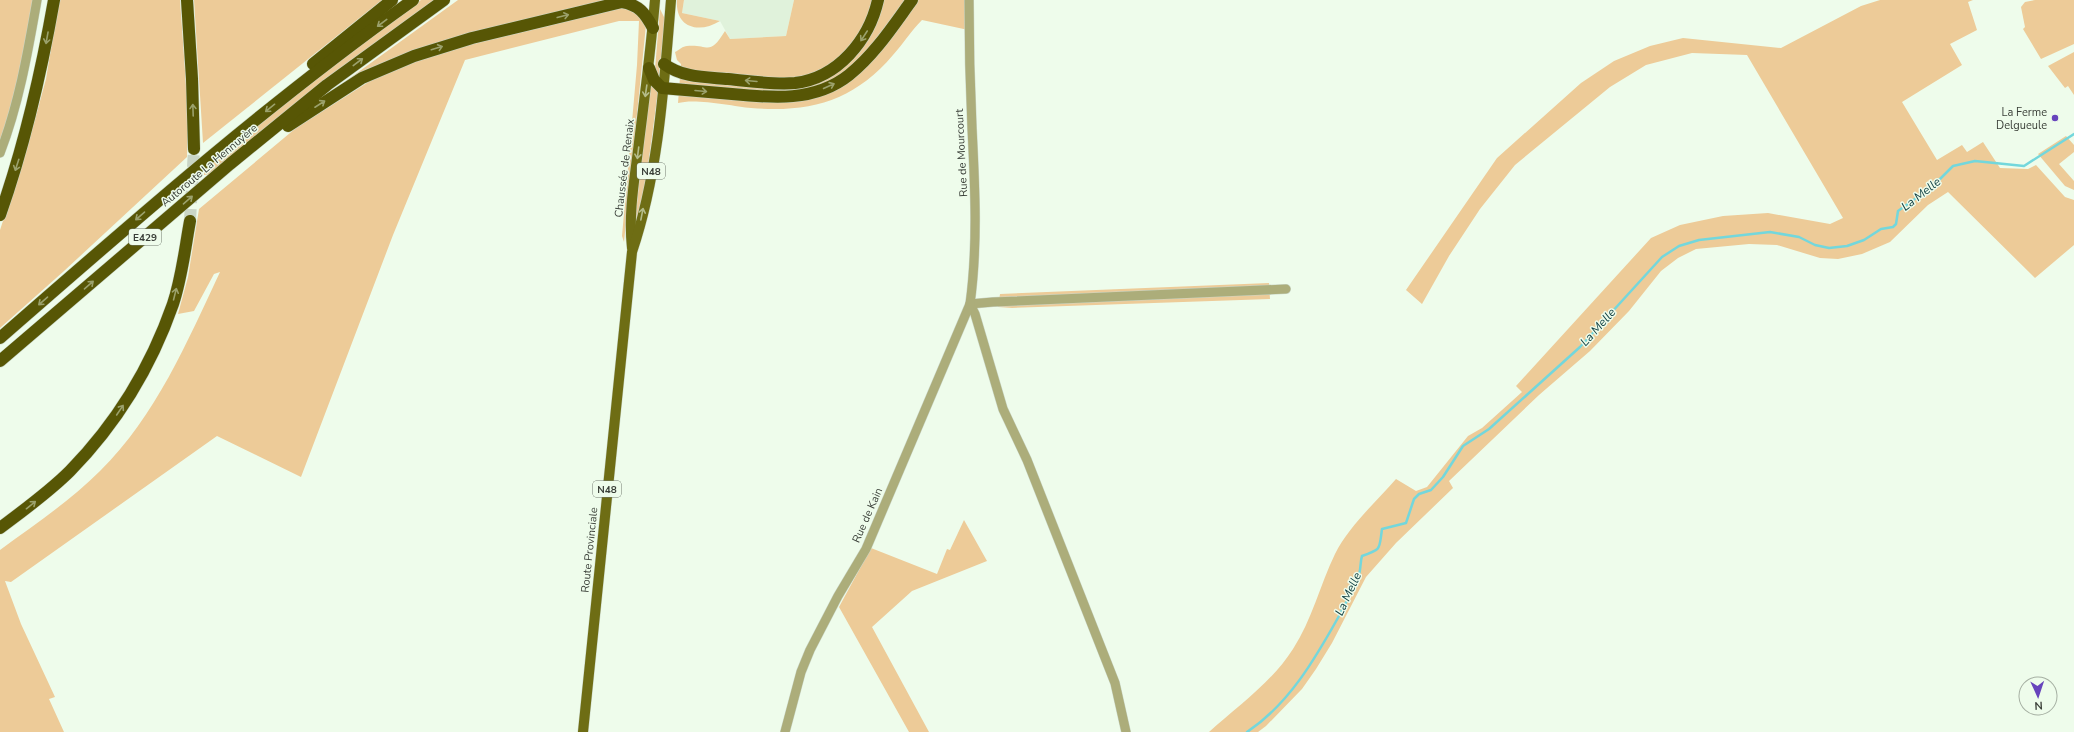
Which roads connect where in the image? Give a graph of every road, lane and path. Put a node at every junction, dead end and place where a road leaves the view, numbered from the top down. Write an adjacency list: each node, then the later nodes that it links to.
1 (37, 0): 18 (street)
2 (54, 0): 20 (highway, one-way to 20)
3 (187, 0): 17 (highway, one-way to 3)
4 (392, 0): 16 (highway)
5 (413, 0): 16 (highway, Autoroute La Hennuyère / E429, one-way to 16)
6 (444, 0): 19 (highway, Autoroute La Hennuyère / E429, one-way to 6)
7 (655, 0): 12 (main road, Chaussée de Renaix / N48)
8 (671, 0): 13 (main road, N48)
9 (878, 0): 13 (highway, one-way to 13)
10 (912, 0): 15 (highway, one-way to 10)
11 (969, 0): 24 (street, Rue de Mourcourt)
12 (653, 28): 14 (main road, Chaussée de Renaix / N48); 19 (highway, one-way to 12)
13 (664, 64): 15 (main road, N48)
14 (649, 68): 15 (highway); 22 (main road, Chaussée de Renaix / N48, one-way to 22)
15 (662, 88): 22 (main road, N48, one-way to 15)
16 (285, 96): 25 (highway, Autoroute La Hennuyère / E429, one-way to 25)
17 (194, 149)
18 (0, 153)
19 (230, 164): 26 (highway, Autoroute La Hennuyère / E429, one-way to 19)
20 (0, 215)
21 (190, 220): 27 (highway, one-way to 21)
22 (632, 252): 28 (main road, Route Provinciale / N48)
23 (1286, 289): 24 (street)
24 (970, 304): 29 (street, Rue de Kain); 30 (street)
25 (0, 338)
26 (0, 361)
27 (0, 528)
28 (583, 732)
29 (785, 732)
30 (1126, 732)

